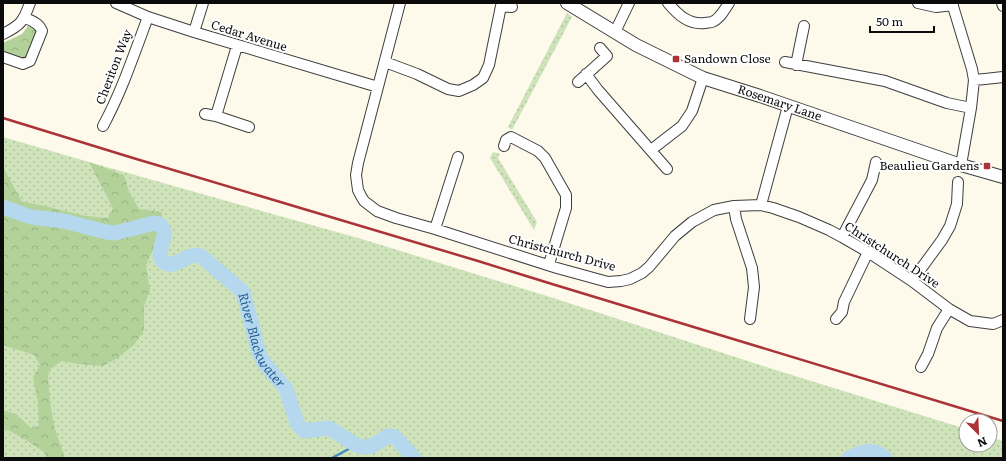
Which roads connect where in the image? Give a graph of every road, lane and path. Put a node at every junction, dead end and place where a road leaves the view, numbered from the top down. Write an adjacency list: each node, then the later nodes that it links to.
1 (30, 3): 15 (street)
2 (116, 3): 14 (street, Cedar Avenue)
3 (203, 3): 17 (street)
4 (400, 3): 23 (street, Christchurch Drive)
5 (567, 3): 18 (street, Rosemary Lane)
6 (629, 3): 18 (street)
7 (668, 3): 8 (street)
8 (729, 3)
9 (918, 3): 11 (street)
10 (1002, 3): 12 (street)
11 (952, 4): 29 (street)
12 (1003, 6)
13 (512, 7): 23 (street)
14 (148, 17): 17 (street, Cedar Avenue); 36 (street, Cheriton Way)
15 (25, 18): 19 (street); 22 (street)
16 (804, 26): 25 (street)
17 (194, 32): 20 (street, Cedar Avenue)
18 (615, 32): 28 (street, Rosemary Lane)
19 (3, 34)
20 (237, 46): 31 (street, Cedar Avenue); 35 (street)
21 (600, 48): 26 (street)
22 (3, 57)
23 (385, 62): 31 (street, Christchurch Drive)
24 (785, 62): 25 (street)
25 (796, 65): 33 (street)
26 (586, 74): 30 (street); 39 (street)
27 (1003, 77): 29 (street)
28 (703, 78): 32 (street, Rosemary Lane); 39 (street)
29 (974, 80): 33 (street)
30 (578, 82)
31 (378, 87): 48 (street, Christchurch Drive)
32 (788, 106): 42 (street, Rosemary Lane); 46 (street)
33 (971, 108): 42 (street)
34 (205, 114): 35 (street)
35 (216, 116): 37 (street)
36 (103, 126)
37 (249, 127)
38 (504, 146): 51 (street)
39 (651, 150): 43 (street)
40 (458, 157): 48 (street)
41 (876, 162): 49 (street)
42 (961, 165): 44 (street, Rosemary Lane)
43 (667, 169)
44 (1003, 178)
45 (958, 182): 52 (street)
46 (761, 205): 47 (street, Christchurch Drive); 49 (street, Christchurch Drive)
47 (734, 206): 51 (street, Christchurch Drive); 54 (street)
48 (435, 228): 51 (street, Christchurch Drive)
49 (842, 237): 50 (street, Christchurch Drive)
50 (868, 252): 52 (street, Christchurch Drive); 55 (street)
51 (548, 264)
52 (912, 282): 53 (street, Christchurch Drive)
53 (949, 309): 56 (street, Christchurch Drive); 57 (street)
54 (750, 319)
55 (836, 319)
56 (1003, 320)
57 (921, 367)

